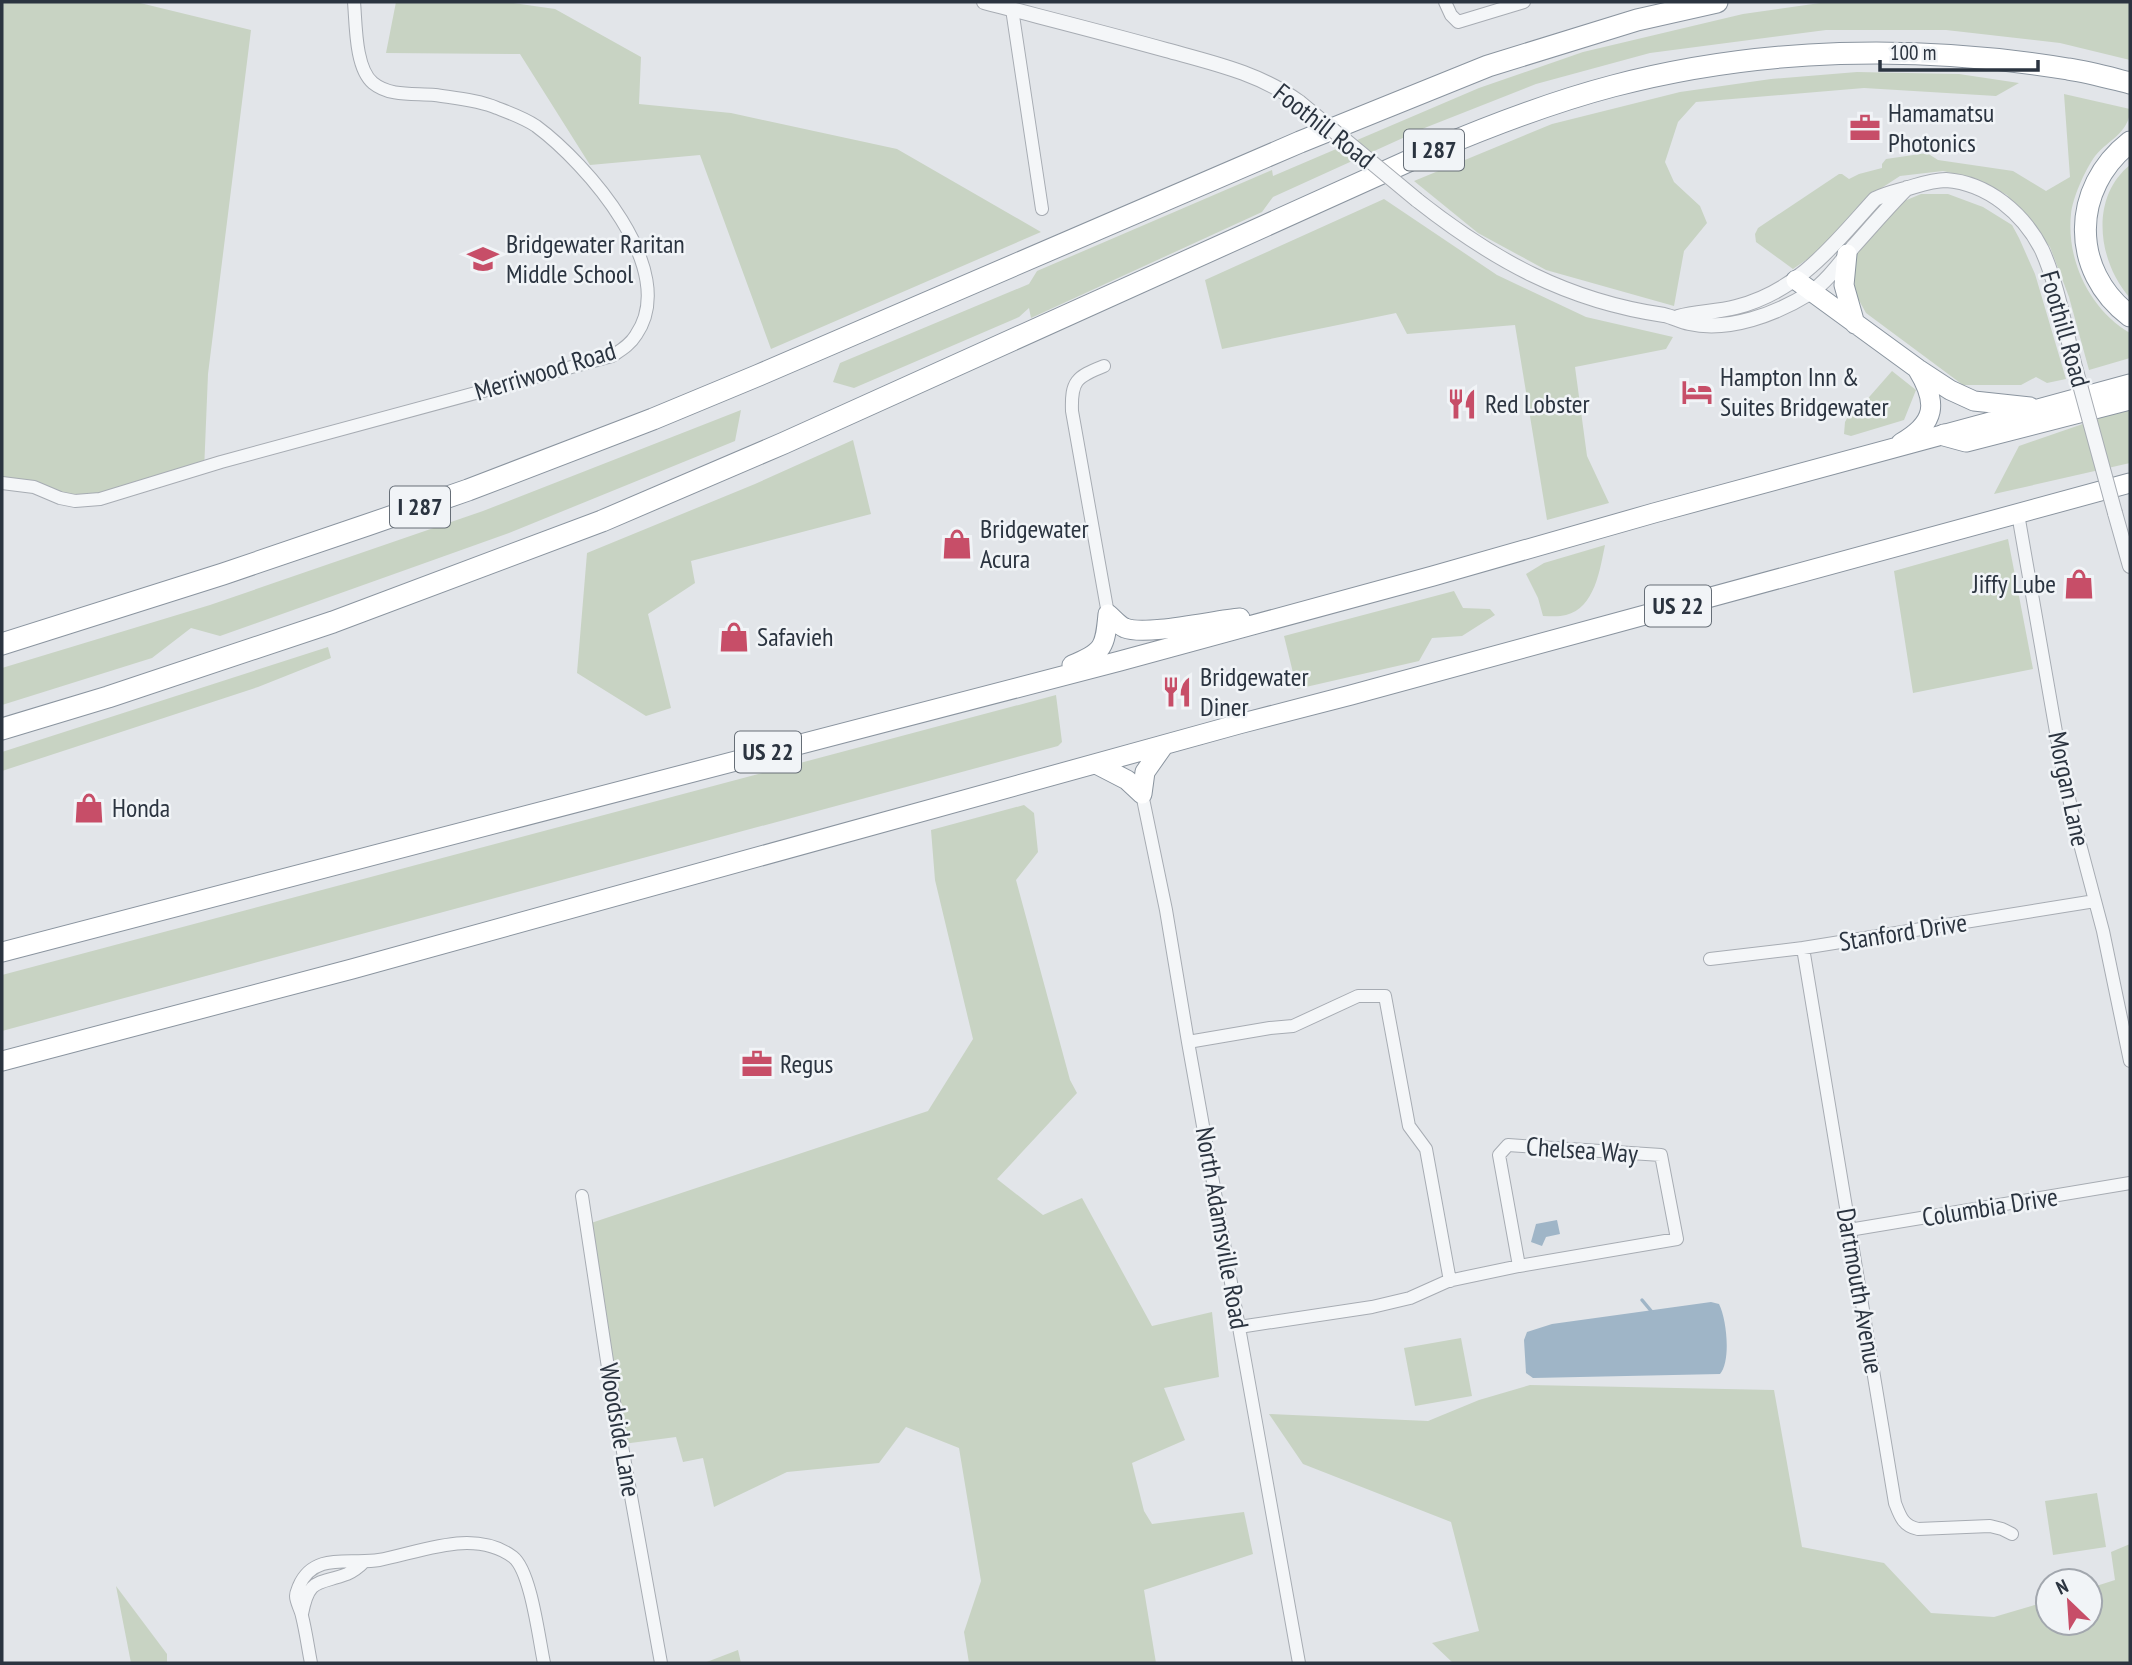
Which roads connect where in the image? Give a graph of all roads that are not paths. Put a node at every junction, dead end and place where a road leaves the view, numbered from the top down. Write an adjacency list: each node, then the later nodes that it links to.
1 (354, 2): 22 (street, Merriwood Road)
2 (984, 2): 6 (street, Foothill Road)
3 (1445, 2): 4 (street)
4 (1524, 2)
5 (1717, 2): 28 (highway, I 287)
6 (1012, 9): 10 (street); 12 (street, Foothill Road, bridge)
7 (2130, 83): 30 (highway, I 287)
8 (2130, 142): 13 (highway)
9 (1907, 188): 11 (street, Foothill Road); 12 (street, Foothill Road); 25 (street, Foothill Road, bridge)
10 (1042, 209)
11 (1847, 254): 12 (street, Foothill Road); 14 (highway)
12 (1804, 286): 14 (highway)
13 (2130, 316)
14 (1855, 324): 16 (highway)
15 (1104, 366): 27 (street)
16 (1918, 369): 19 (highway); 21 (highway)
17 (2130, 384): 19 (highway, US 22)
18 (2130, 399): 20 (highway)
19 (2042, 408): 20 (highway, US 22)
20 (1944, 435): 21 (highway, US 22)
21 (1885, 452): 26 (highway, US 22)
22 (2, 483)
23 (2130, 483): 24 (highway, US 22)
24 (2018, 514): 31 (highway, US 22); 34 (street, Morgan Lane)
25 (2130, 566)
26 (1298, 612): 27 (highway); 29 (highway, US 22)
27 (1108, 614): 29 (highway)
28 (2, 644)
29 (1020, 687): 36 (highway, US 22)
30 (2, 729)
31 (1164, 745): 32 (highway, US 22); 33 (highway)
32 (1096, 764): 33 (highway); 39 (highway, US 22)
33 (1142, 794): 38 (street, North Adamsville Road)
34 (2095, 901): 35 (street, Stanford Drive); 40 (street, Morgan Lane)
35 (1803, 948): 37 (street, Stanford Drive); 43 (street, Dartmouth Avenue)
36 (2, 952)
37 (1710, 959)
38 (1188, 1042): 45 (street); 46 (street, North Adamsville Road)
39 (2, 1061)
40 (2130, 1061)
41 (2130, 1183): 43 (street, Columbia Drive)
42 (582, 1196): 50 (street, Woodside Lane)
43 (1849, 1230): 47 (street, Dartmouth Avenue)
44 (1519, 1266): 44 (street, Chelsea Way); 45 (street, Chelsea Way)
45 (1450, 1281): 46 (street, Chelsea Way)
46 (1239, 1327): 51 (street, North Adamsville Road)
47 (2012, 1534)
48 (311, 1663): 49 (street)
49 (544, 1663)
50 (662, 1663)
51 (1299, 1663)

